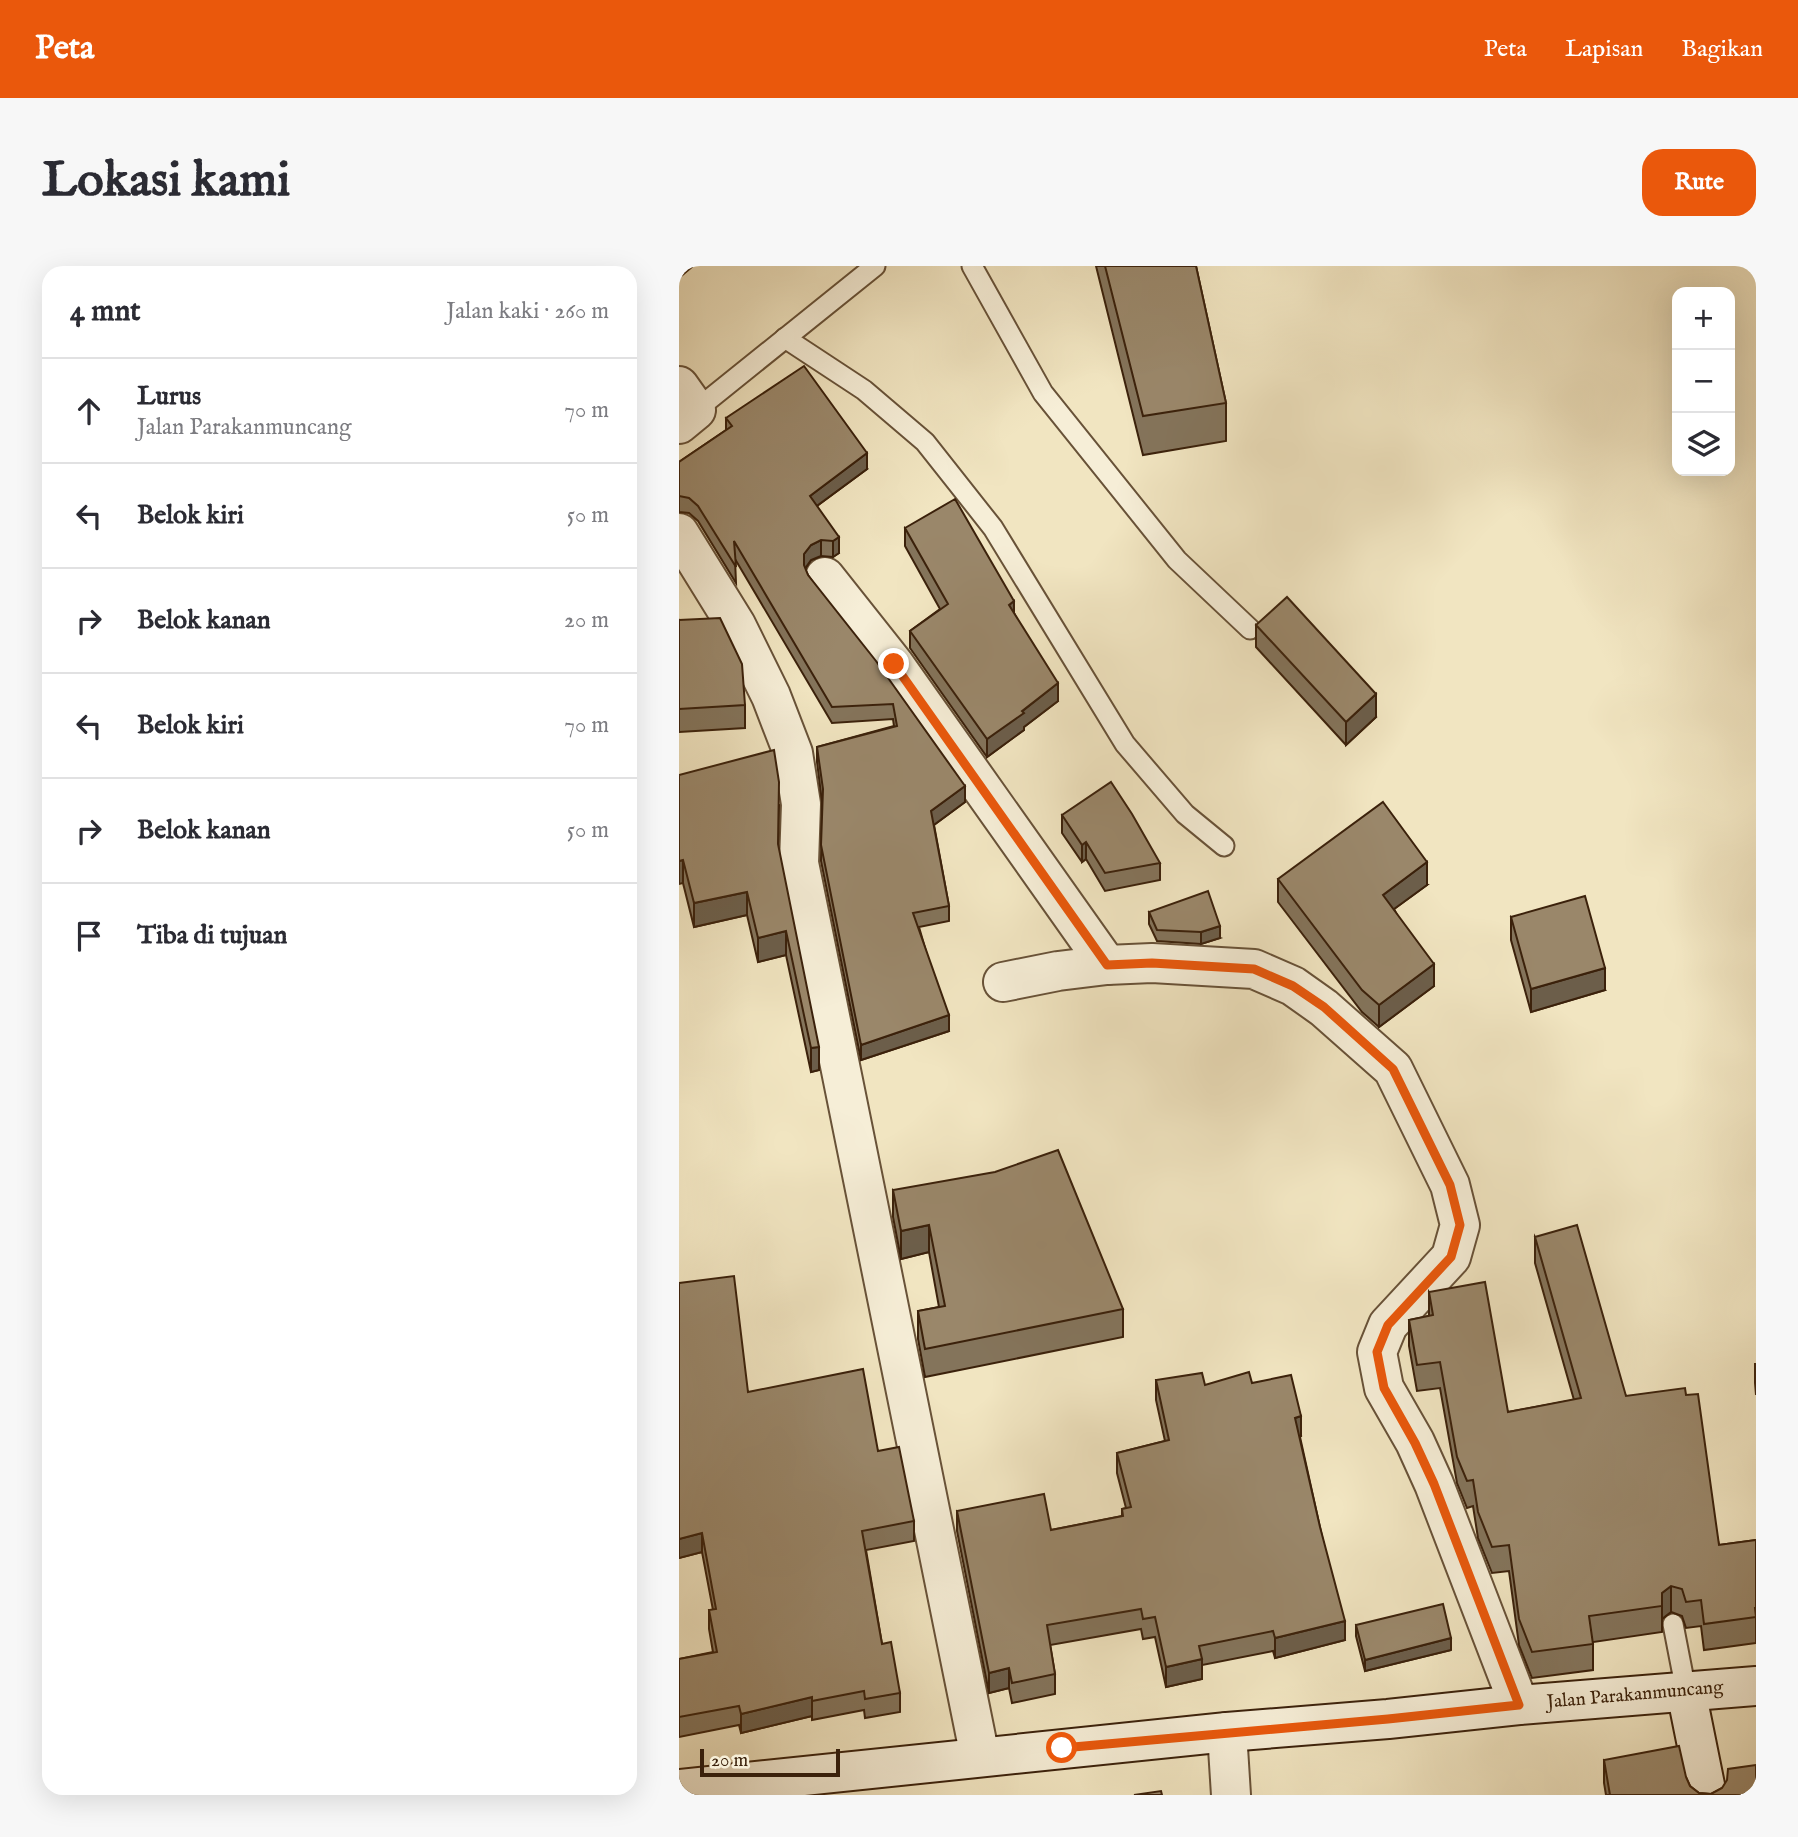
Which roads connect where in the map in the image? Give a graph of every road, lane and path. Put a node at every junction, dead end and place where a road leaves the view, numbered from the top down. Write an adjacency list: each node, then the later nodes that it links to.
1 (875, 266): 3 (lane)
2 (972, 266): 7 (lane)
3 (785, 338): 4 (lane); 8 (lane)
4 (685, 407)
5 (679, 533): 16 (street)
6 (825, 577): 9 (street)
7 (1250, 629)
8 (1224, 846)
9 (1107, 965): 10 (street); 14 (street)
10 (1003, 982)
11 (1673, 1624): 13 (lane)
12 (1756, 1686): 13 (street, Jalan Parakanmuncang)
13 (1686, 1691): 14 (street, Jalan Parakanmuncang); 19 (street)
14 (1519, 1705): 15 (street, Jalan Parakanmuncang)
15 (1227, 1732): 16 (street, Jalan Parakanmuncang); 18 (street)
16 (980, 1757): 17 (street, Jalan Parakanmuncang)
17 (679, 1789)
18 (1231, 1795)
19 (1707, 1795)

